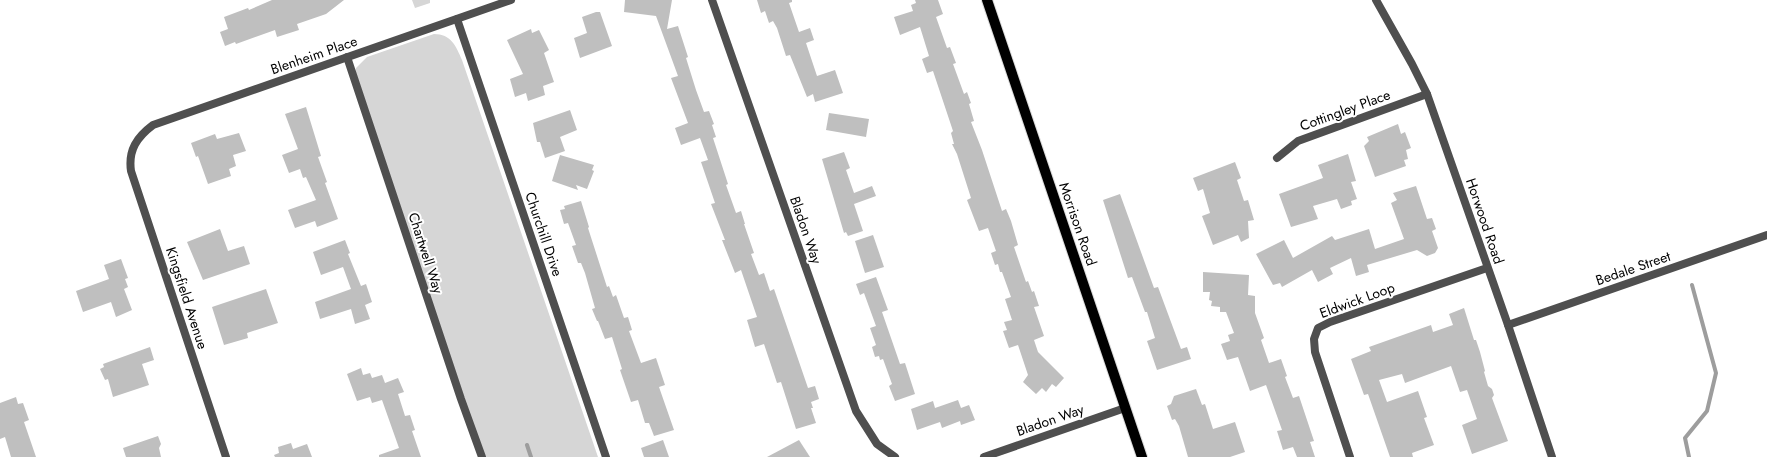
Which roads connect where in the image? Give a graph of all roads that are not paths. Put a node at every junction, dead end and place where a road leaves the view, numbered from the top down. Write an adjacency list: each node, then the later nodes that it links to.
1 (511, 0): 5 (street, Blenheim Place)
2 (712, 0): 17 (street, Bladon Way)
3 (987, 0): 13 (main road, Morrison Road)
4 (1376, 0): 7 (street, Horwood Road)
5 (456, 19): 6 (street, Blenheim Place); 16 (street, Churchill Drive)
6 (347, 57): 8 (street, Blenheim Place); 15 (street, Chartwell Way)
7 (1427, 94): 9 (street, Cottingley Place); 11 (street, Horwood Road)
8 (133, 146): 14 (street, Kingsfield Avenue)
9 (1277, 158)
10 (1767, 235): 12 (street, Bedale Street)
11 (1487, 268): 12 (street, Horwood Road); 20 (street, Eldwick Loop)
12 (1508, 325): 21 (street, Horwood Road)
13 (1125, 408): 18 (street, Bladon Way); 19 (main road, Morrison Road)
14 (226, 457)
15 (482, 457)
16 (606, 457)
17 (895, 457)
18 (984, 457)
19 (1142, 457)
20 (1350, 457)
21 (1552, 457)

